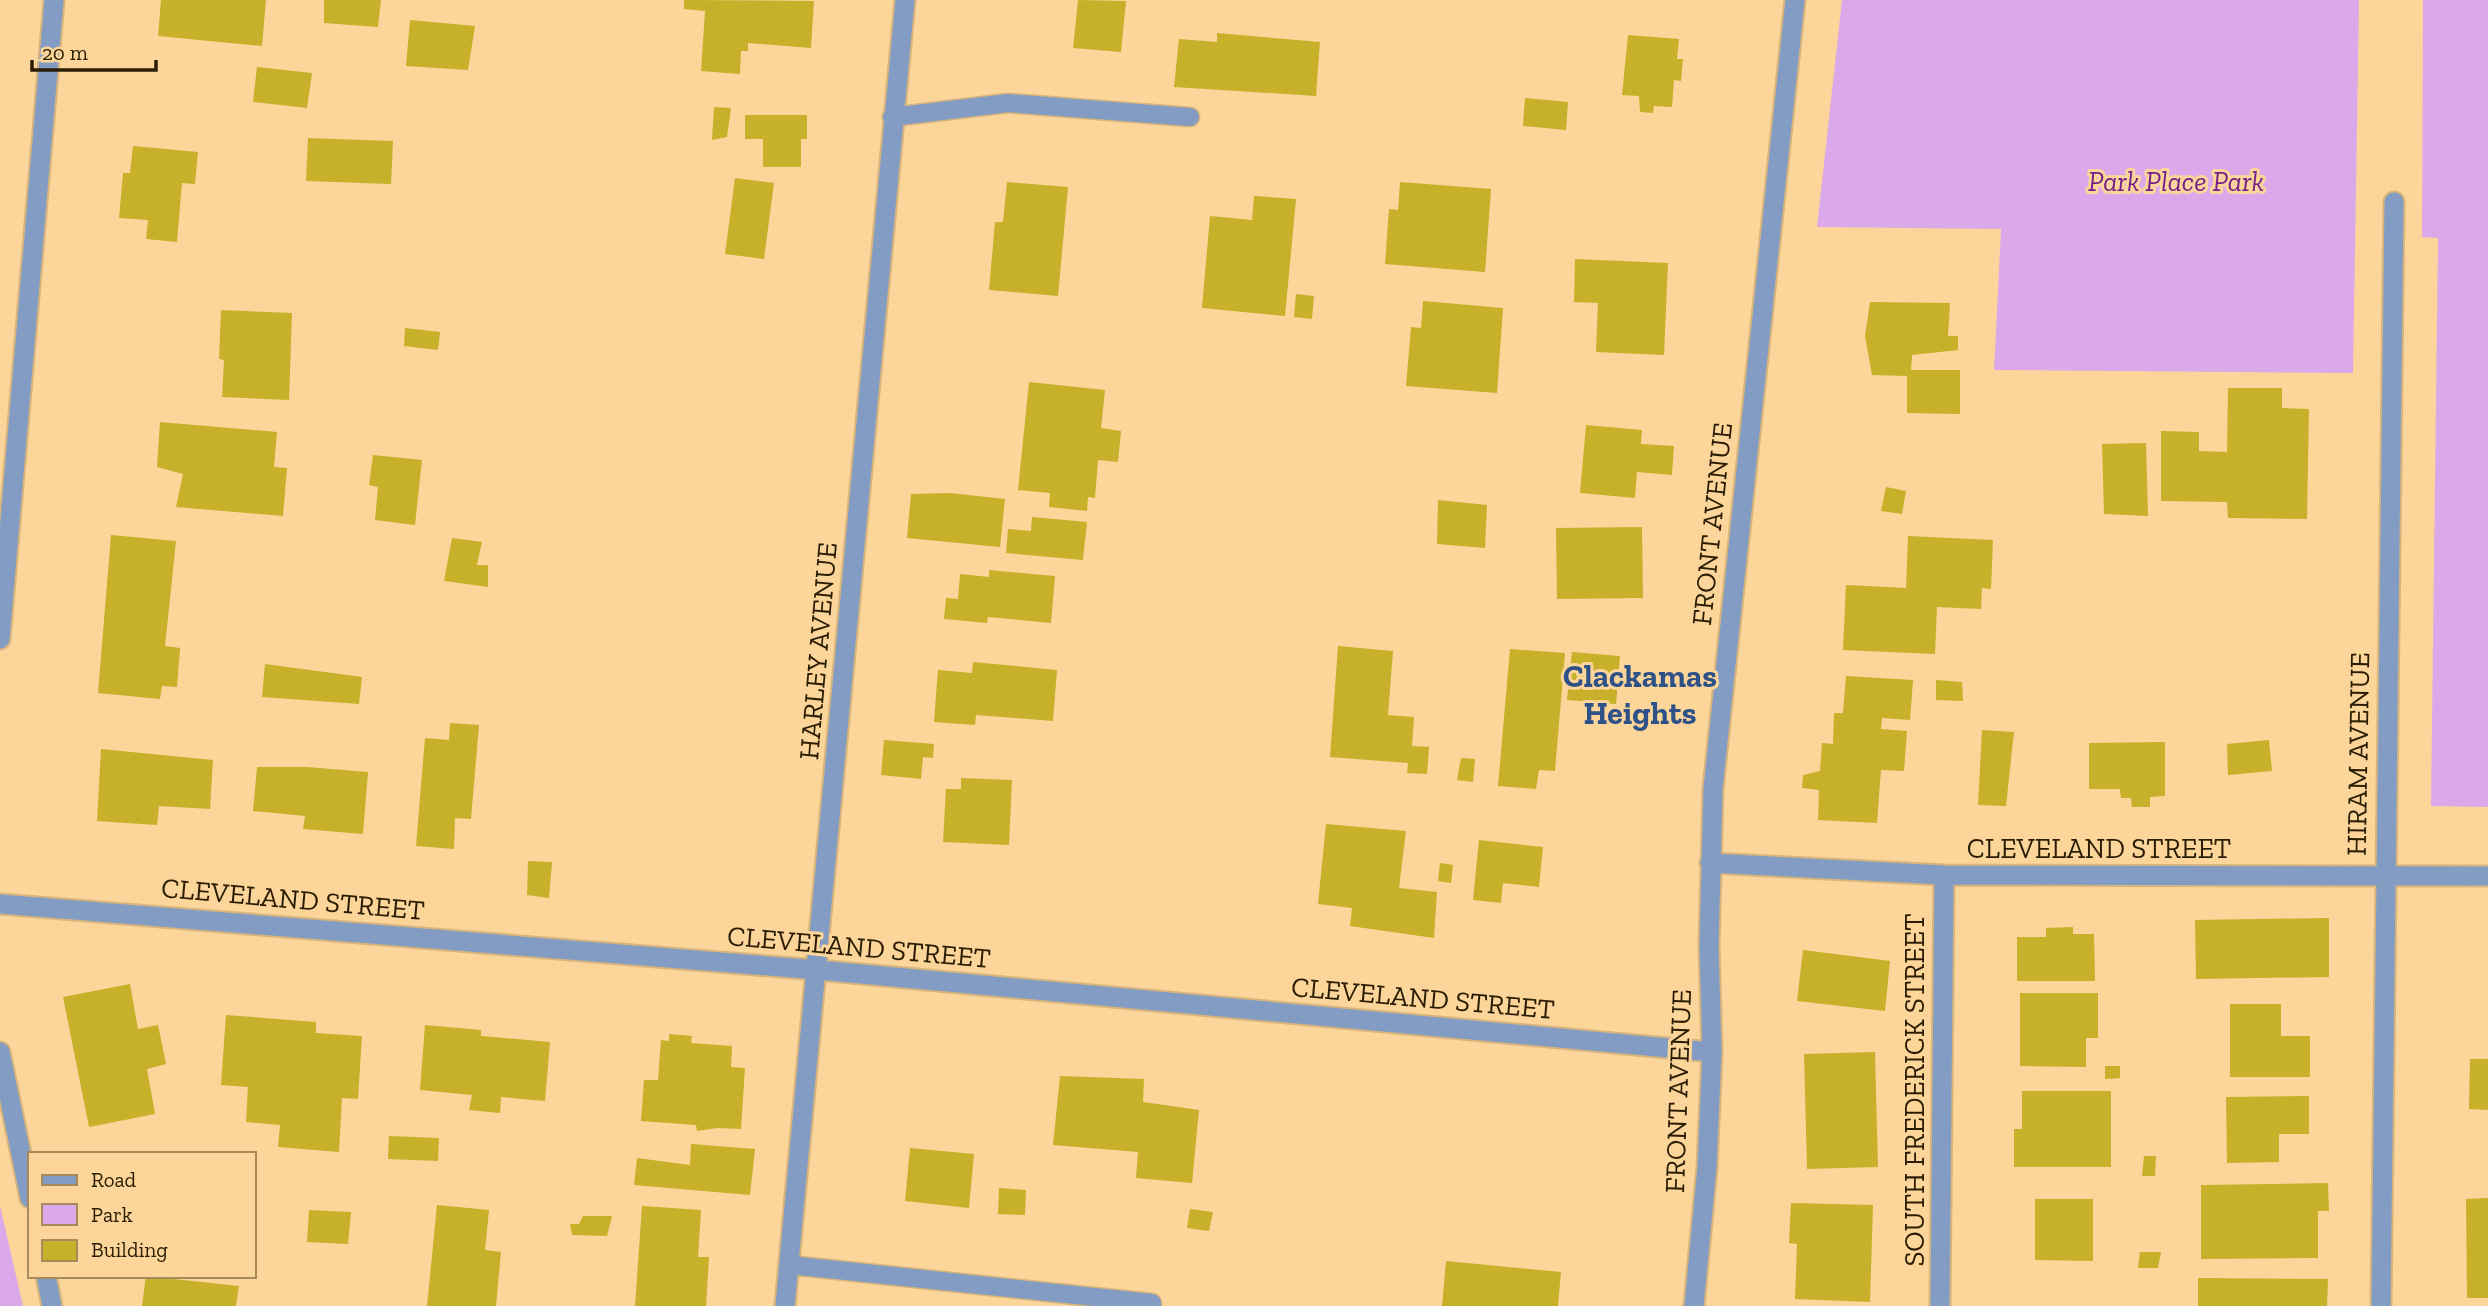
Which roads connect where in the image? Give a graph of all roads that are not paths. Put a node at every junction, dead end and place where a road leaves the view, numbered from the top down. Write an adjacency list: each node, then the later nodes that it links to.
1 (54, 0): 7 (street)
2 (905, 0): 4 (street, HARLEY AVENUE)
3 (1795, 0): 8 (street, FRONT AVENUE)
4 (892, 117): 5 (lane); 13 (street, HARLEY AVENUE)
5 (1190, 117)
6 (2394, 202): 10 (street, HIRAM AVENUE)
7 (0, 639)
8 (1710, 863): 9 (street, CLEVELAND STREET); 15 (street, FRONT AVENUE)
9 (1944, 875): 10 (street, CLEVELAND STREET); 24 (street, SOUTH FREDERICK STREET)
10 (2384, 876): 11 (street, CLEVELAND STREET); 25 (street, HIRAM AVENUE)
11 (2488, 876)
12 (0, 904): 13 (street, CLEVELAND STREET)
13 (818, 970): 15 (street, CLEVELAND STREET); 17 (street, HARLEY AVENUE)
14 (0, 1052): 16 (street)
15 (1712, 1052): 23 (street, FRONT AVENUE)
16 (28, 1188)
17 (789, 1265): 19 (lane); 21 (street, HARLEY AVENUE)
18 (46, 1278): 20 (street)
19 (1037, 1298): 22 (lane)
20 (52, 1306)
21 (785, 1306)
22 (1152, 1306)
23 (1694, 1306)
24 (1940, 1306)
25 (2381, 1306)

